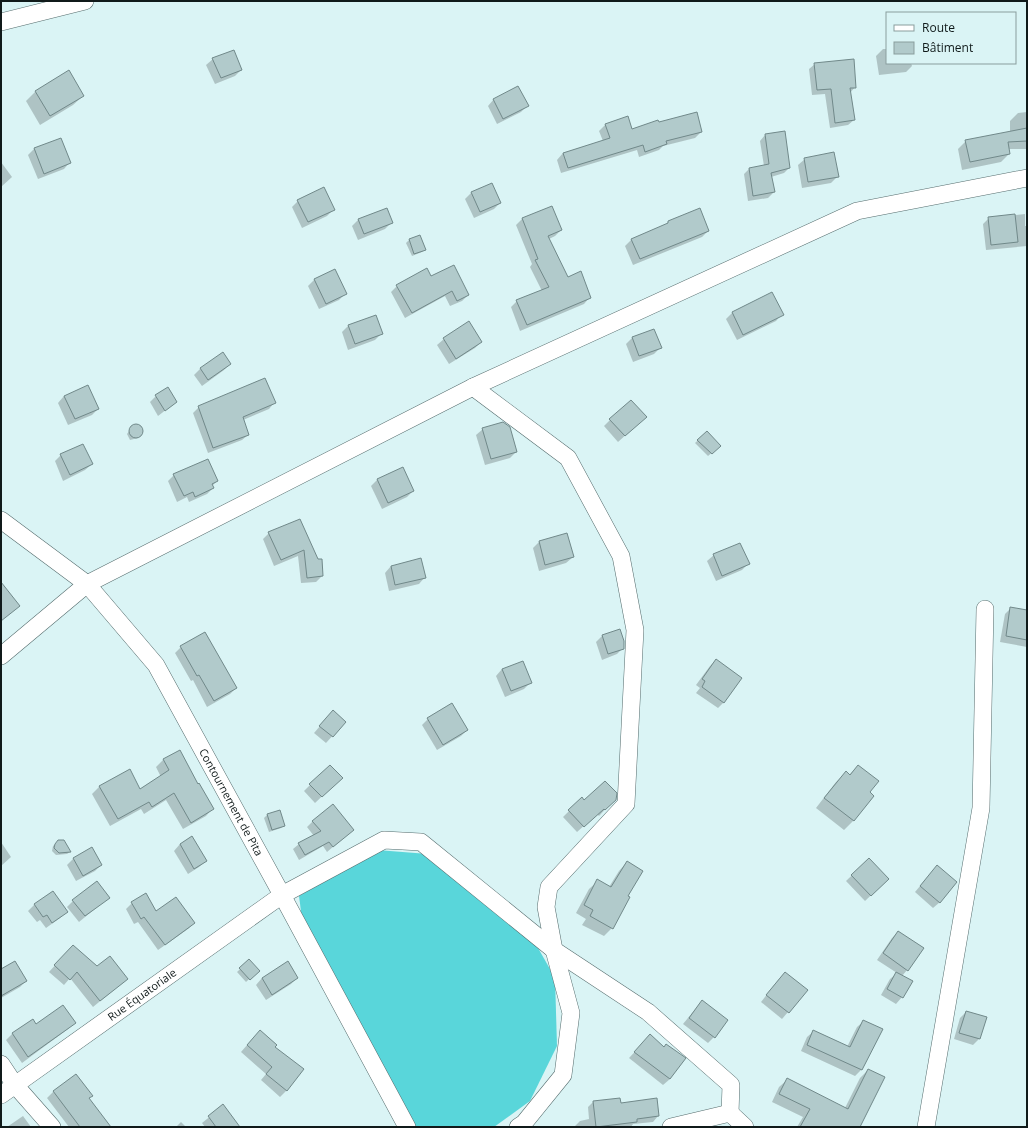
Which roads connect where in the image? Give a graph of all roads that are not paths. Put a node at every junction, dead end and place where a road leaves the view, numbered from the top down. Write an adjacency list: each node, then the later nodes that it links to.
1 (85, 1): 2 (street)
2 (43, 6): 3 (street)
3 (1, 22)
4 (1027, 178): 5 (street)
5 (473, 387): 7 (street); 11 (street)
6 (1, 520): 7 (street, Contournement de Pita)
7 (87, 584): 9 (street); 10 (street, Contournement de Pita)
8 (984, 609): 21 (street)
9 (1, 656)
10 (282, 895): 11 (street, Rue Équatoriale); 13 (street, Rue Équatoriale); 17 (street, Contournement de Pita)
11 (554, 950): 15 (street, Rue Équatoriale); 18 (street)
12 (1, 1064): 13 (street)
13 (15, 1085): 14 (street, Rue Équatoriale); 16 (street)
14 (1, 1095)
15 (730, 1113): 19 (street); 20 (street)
16 (52, 1127)
17 (407, 1127)
18 (518, 1127)
19 (671, 1127)
20 (745, 1127)
21 (926, 1127)

